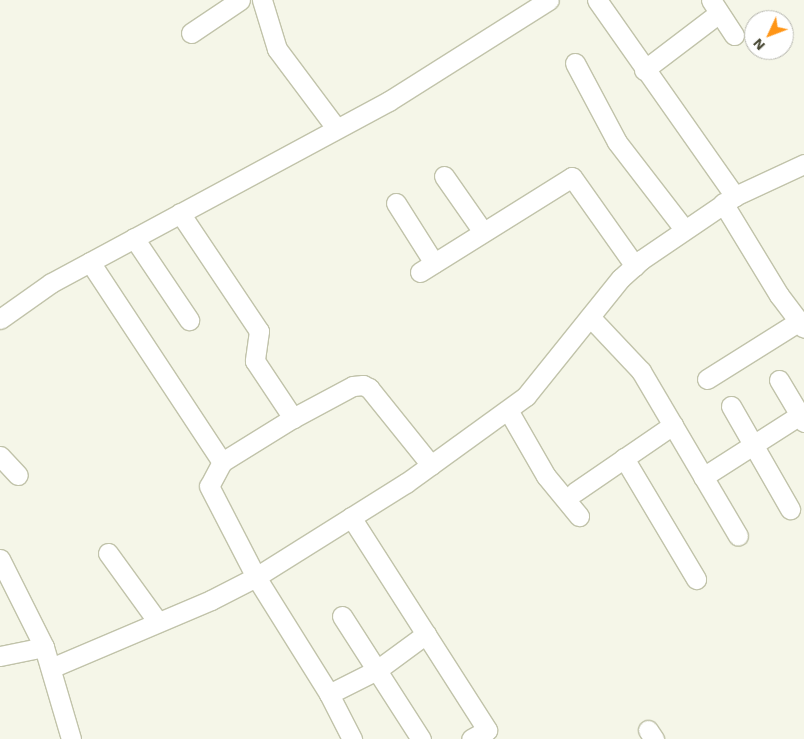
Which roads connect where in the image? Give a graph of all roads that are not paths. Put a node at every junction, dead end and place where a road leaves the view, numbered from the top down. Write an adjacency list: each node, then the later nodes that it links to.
1 (240, 0): 6 (street)
2 (262, 0): 10 (street)
3 (549, 0): 10 (street)
4 (596, 0): 9 (street)
5 (715, 6): 7 (street); 9 (street)
6 (191, 33)
7 (734, 35)
8 (574, 63): 16 (street)
9 (644, 70): 13 (street)
10 (336, 128): 15 (street)
11 (804, 164): 13 (street)
12 (444, 176): 17 (street)
13 (729, 200): 16 (street); 24 (street)
14 (396, 203): 17 (street)
15 (180, 213): 18 (street); 29 (street)
16 (684, 229): 20 (street)
17 (483, 232): 20 (street)
18 (134, 238): 19 (street); 23 (street)
19 (90, 262): 22 (street); 35 (street)
20 (635, 266): 21 (street)
21 (590, 317): 28 (street); 31 (street)
22 (0, 319)
23 (189, 320)
24 (801, 325): 25 (street)
25 (707, 379)
26 (779, 380): 30 (street)
27 (731, 406): 32 (street)
28 (508, 410): 36 (street); 41 (street)
29 (293, 418): 35 (street); 36 (street)
30 (802, 419): 32 (street)
31 (673, 425): 34 (street); 38 (street)
32 (754, 446): 38 (street); 40 (street)
33 (0, 456): 37 (street)
34 (624, 458): 39 (street); 47 (street)
35 (222, 462): 46 (street)
36 (431, 465): 42 (street)
37 (18, 475)
38 (703, 477): 43 (street)
39 (575, 492)
40 (790, 509)
41 (579, 516)
42 (351, 517): 46 (street); 50 (street)
43 (738, 536)
44 (108, 553): 49 (street)
45 (1, 564): 51 (street)
46 (256, 577): 49 (street); 55 (street)
47 (696, 579)
48 (342, 616): 54 (street)
49 (158, 622): 53 (street)
50 (426, 634): 54 (street); 59 (street)
51 (44, 647): 52 (street); 53 (street)
52 (0, 656)
53 (51, 668): 56 (street)
54 (377, 670): 55 (street); 58 (street)
55 (329, 694): 57 (street)
56 (71, 739)
57 (352, 739)
58 (421, 739)
59 (471, 739)

